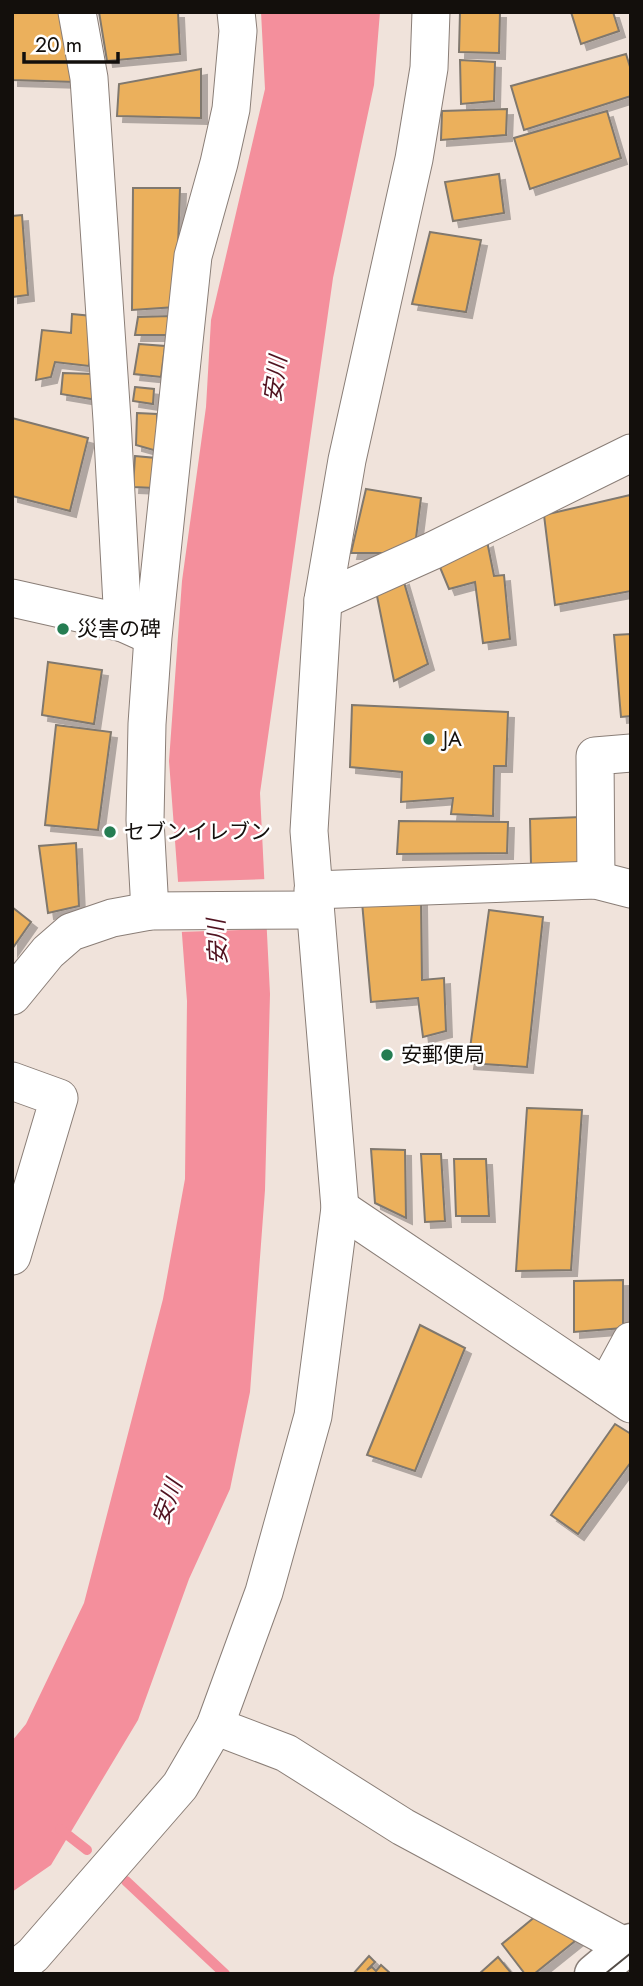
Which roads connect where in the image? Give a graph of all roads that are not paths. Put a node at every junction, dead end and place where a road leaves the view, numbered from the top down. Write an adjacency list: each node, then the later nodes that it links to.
1 (77, 12): 7 (street)
2 (236, 12): 7 (street)
3 (431, 12): 6 (street)
4 (631, 453): 6 (street)
5 (12, 598): 7 (street)
6 (323, 600): 10 (street)
7 (138, 630): 11 (street)
8 (631, 753): 9 (street)
9 (614, 884): 10 (street)
10 (310, 904): 11 (street); 14 (street)
11 (160, 911): 12 (street)
12 (12, 996)
13 (12, 1081): 15 (street)
14 (341, 1208): 17 (street); 18 (street)
15 (12, 1256)
16 (631, 1341): 17 (street)
17 (618, 1395)
18 (215, 1726): 19 (street); 20 (street)
19 (629, 1945): 21 (main road)
20 (32, 1967)
21 (594, 1974)

